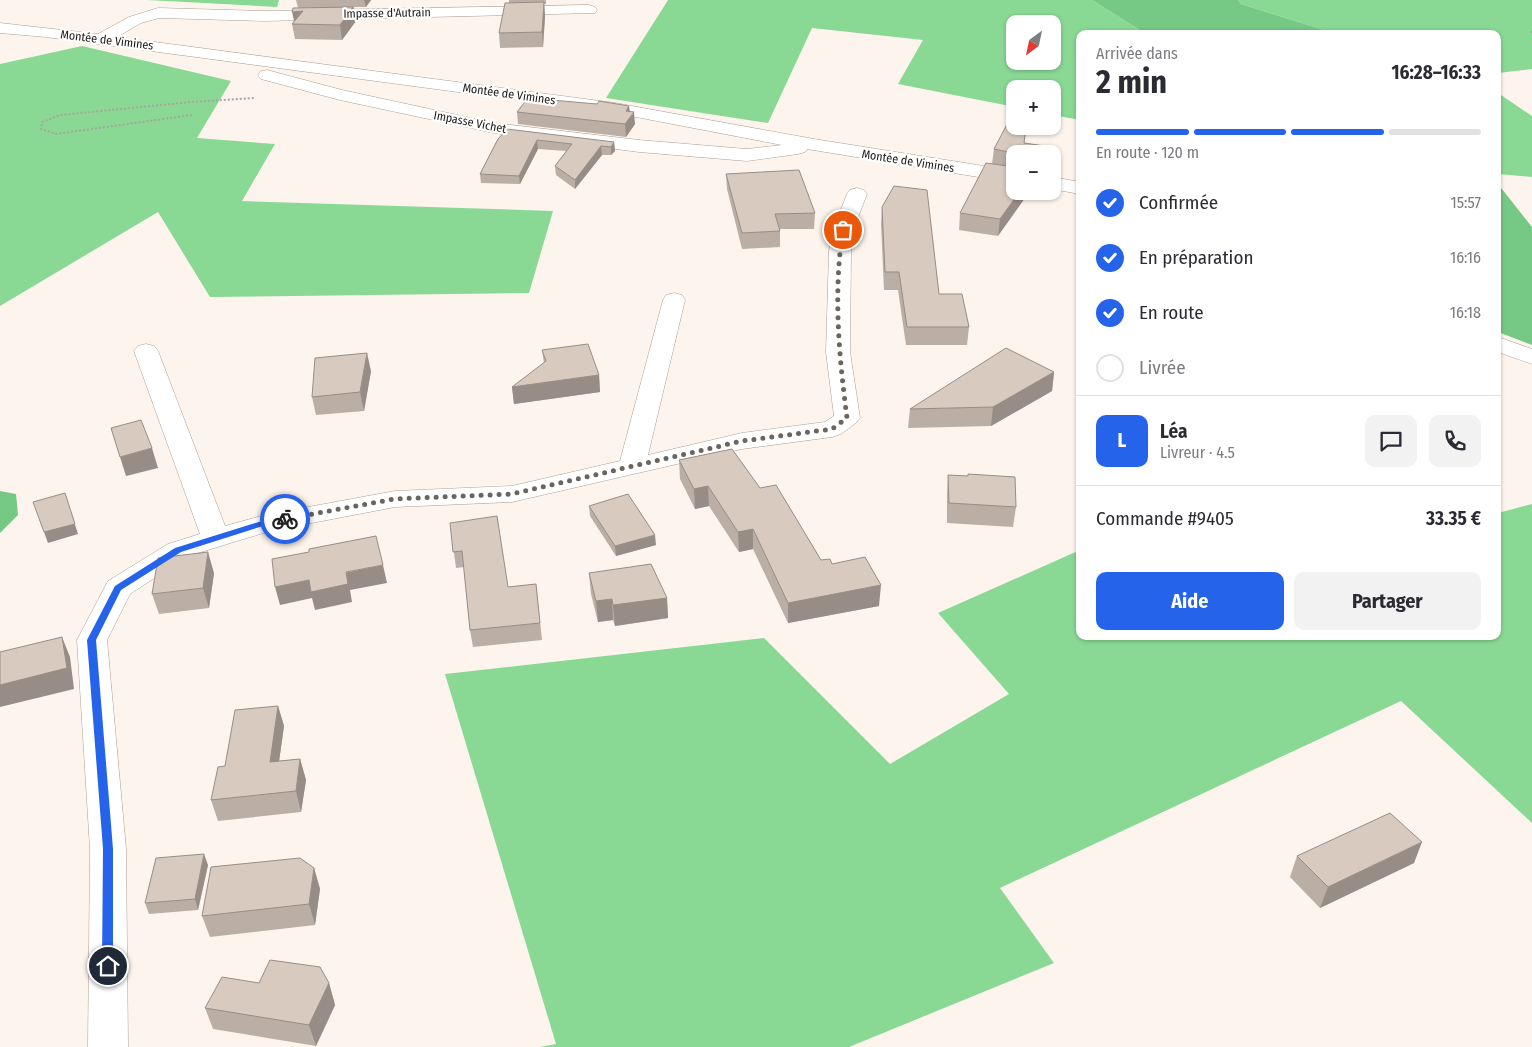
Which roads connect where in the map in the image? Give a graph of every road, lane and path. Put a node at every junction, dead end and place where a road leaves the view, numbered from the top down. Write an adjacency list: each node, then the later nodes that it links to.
1 (589, 10): 3 (street, Impasse d'Autrain)
2 (0, 28): 3 (street, Montée de Vimines)
3 (101, 39): 4 (street, Montée de Vimines)
4 (226, 56): 7 (street, Montée de Vimines); 7 (street, Impasse Vichet)
5 (262, 98): 6 (path)
6 (192, 116)
7 (814, 145): 8 (street, Montée de Vimines)
8 (1006, 176)
9 (1061, 185): 10 (street)
10 (1076, 187)
11 (857, 194): 16 (street)
12 (674, 300): 16 (street)
13 (1501, 345): 15 (street)
14 (146, 351): 17 (street)
15 (1532, 357)
16 (632, 467): 17 (street)
17 (215, 538): 18 (street)
18 (108, 1047)

